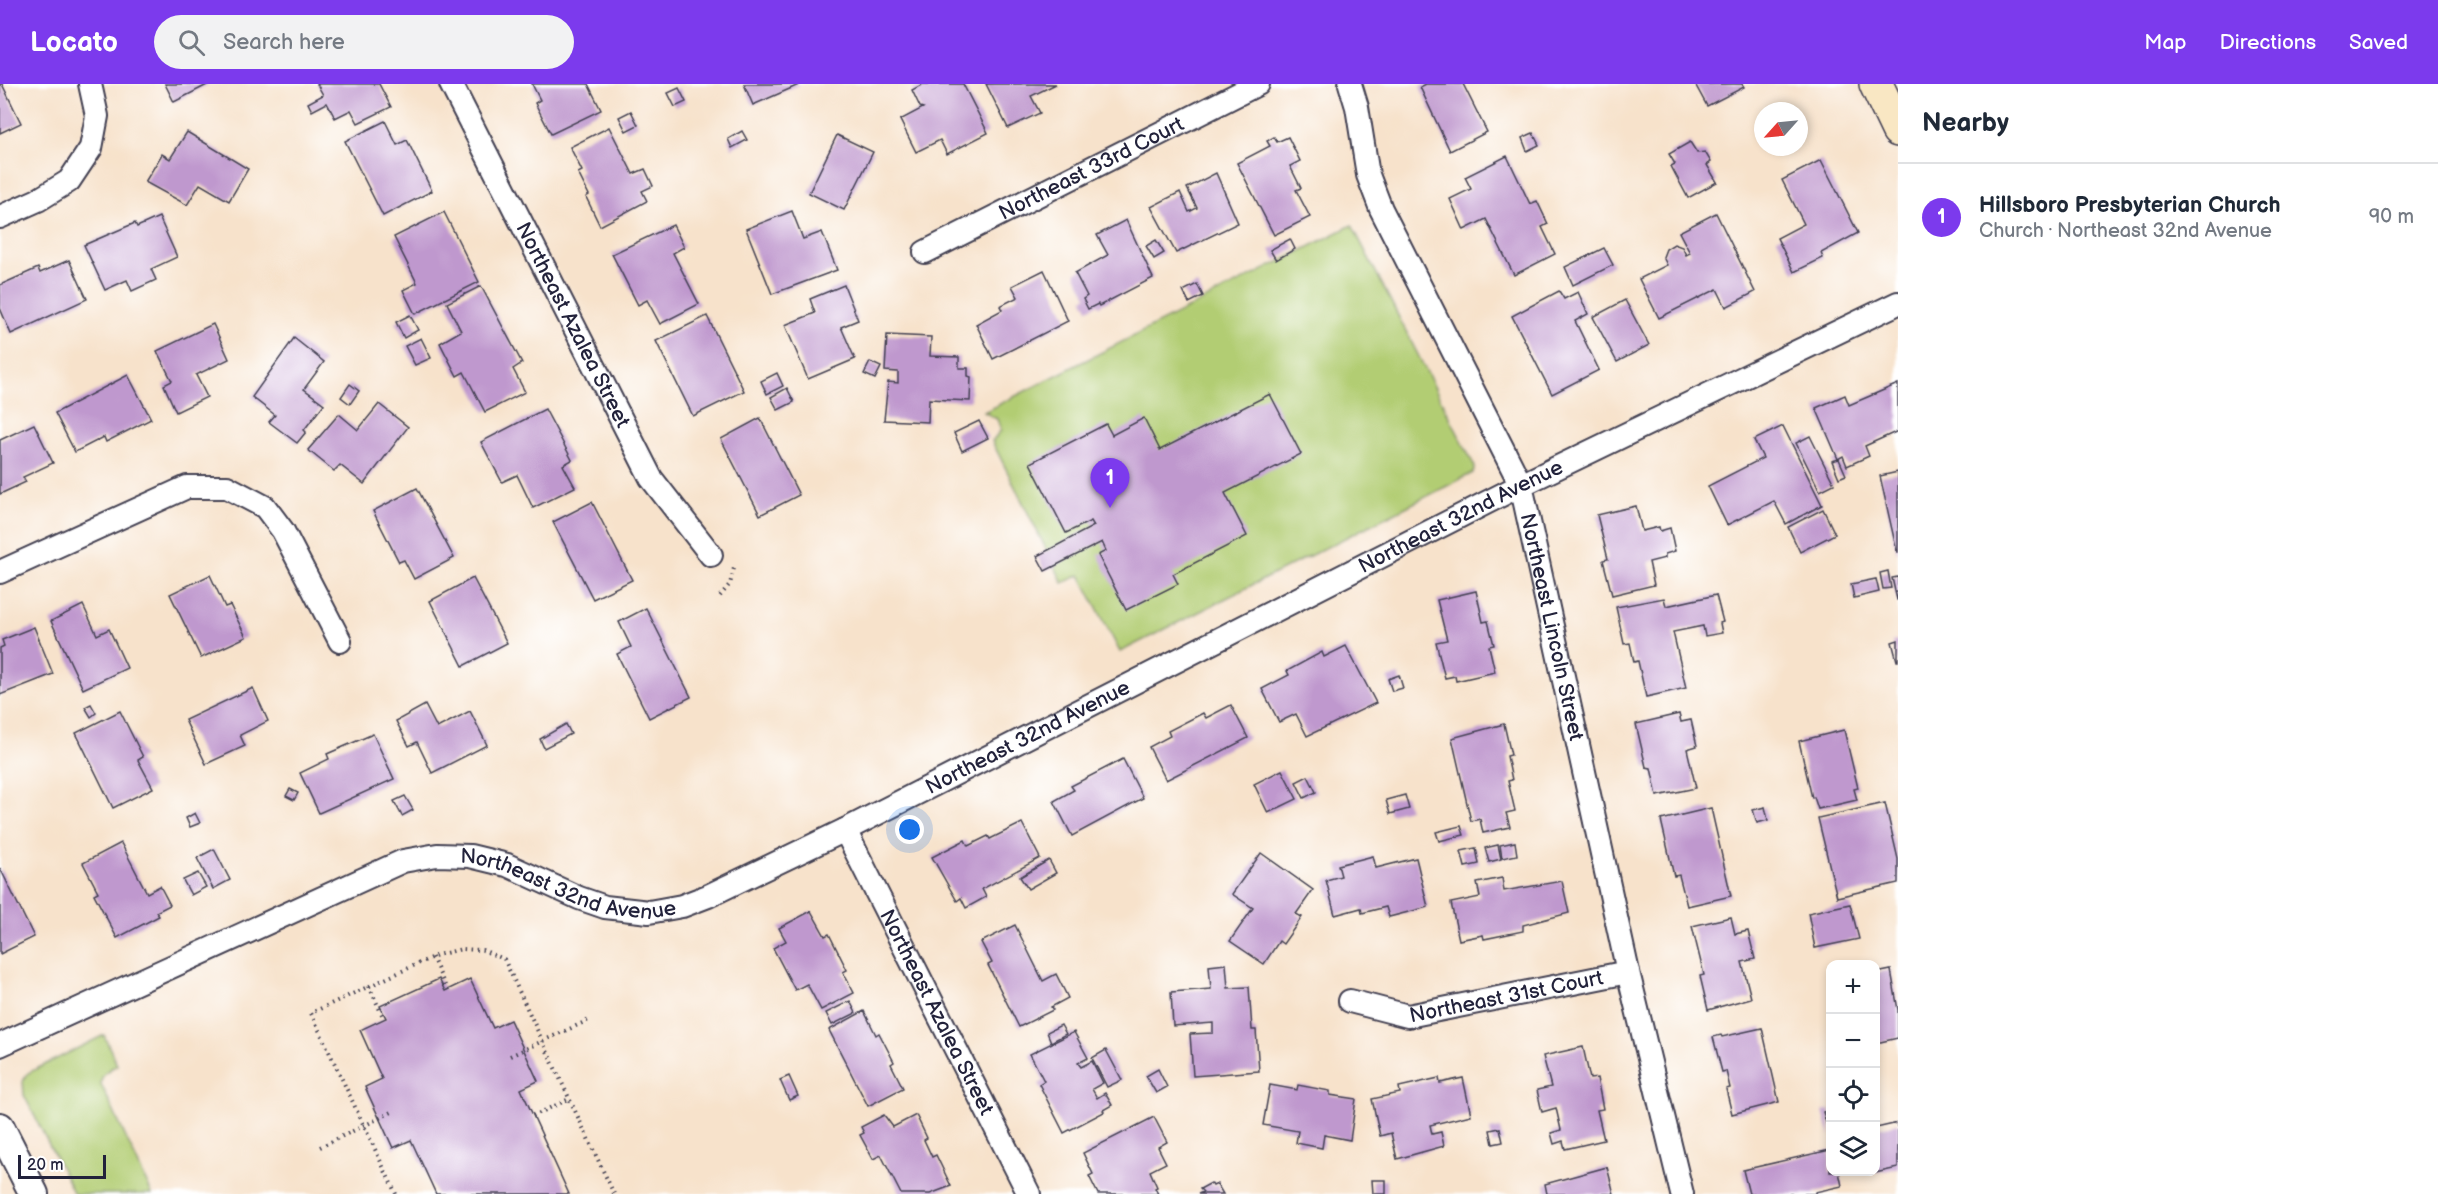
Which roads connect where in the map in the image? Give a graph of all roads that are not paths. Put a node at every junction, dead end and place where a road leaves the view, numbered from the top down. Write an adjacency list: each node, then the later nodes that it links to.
1 (90, 84): 7 (street)
2 (451, 84): 11 (street, Northeast Azalea Street)
3 (1258, 84): 8 (street, Northeast 33rd Court)
4 (1350, 84): 10 (street, Northeast Lincoln Street)
5 (1876, 84): 6 (main road)
6 (1898, 129)
7 (0, 217)
8 (925, 252)
9 (1898, 303): 10 (street, Northeast 32nd Avenue)
10 (1521, 485): 14 (street, Northeast 32nd Avenue); 15 (street, Northeast Lincoln Street)
11 (711, 555)
12 (0, 572): 13 (street)
13 (340, 641)
14 (845, 830): 17 (street, Northeast 32nd Avenue); 20 (street, Northeast Azalea Street)
15 (1628, 972): 16 (street, Northeast 31st Court); 21 (street, Northeast Lincoln Street)
16 (1350, 1001)
17 (0, 1045)
18 (0, 1127): 19 (street)
19 (34, 1194)
20 (1029, 1194)
21 (1682, 1194)

